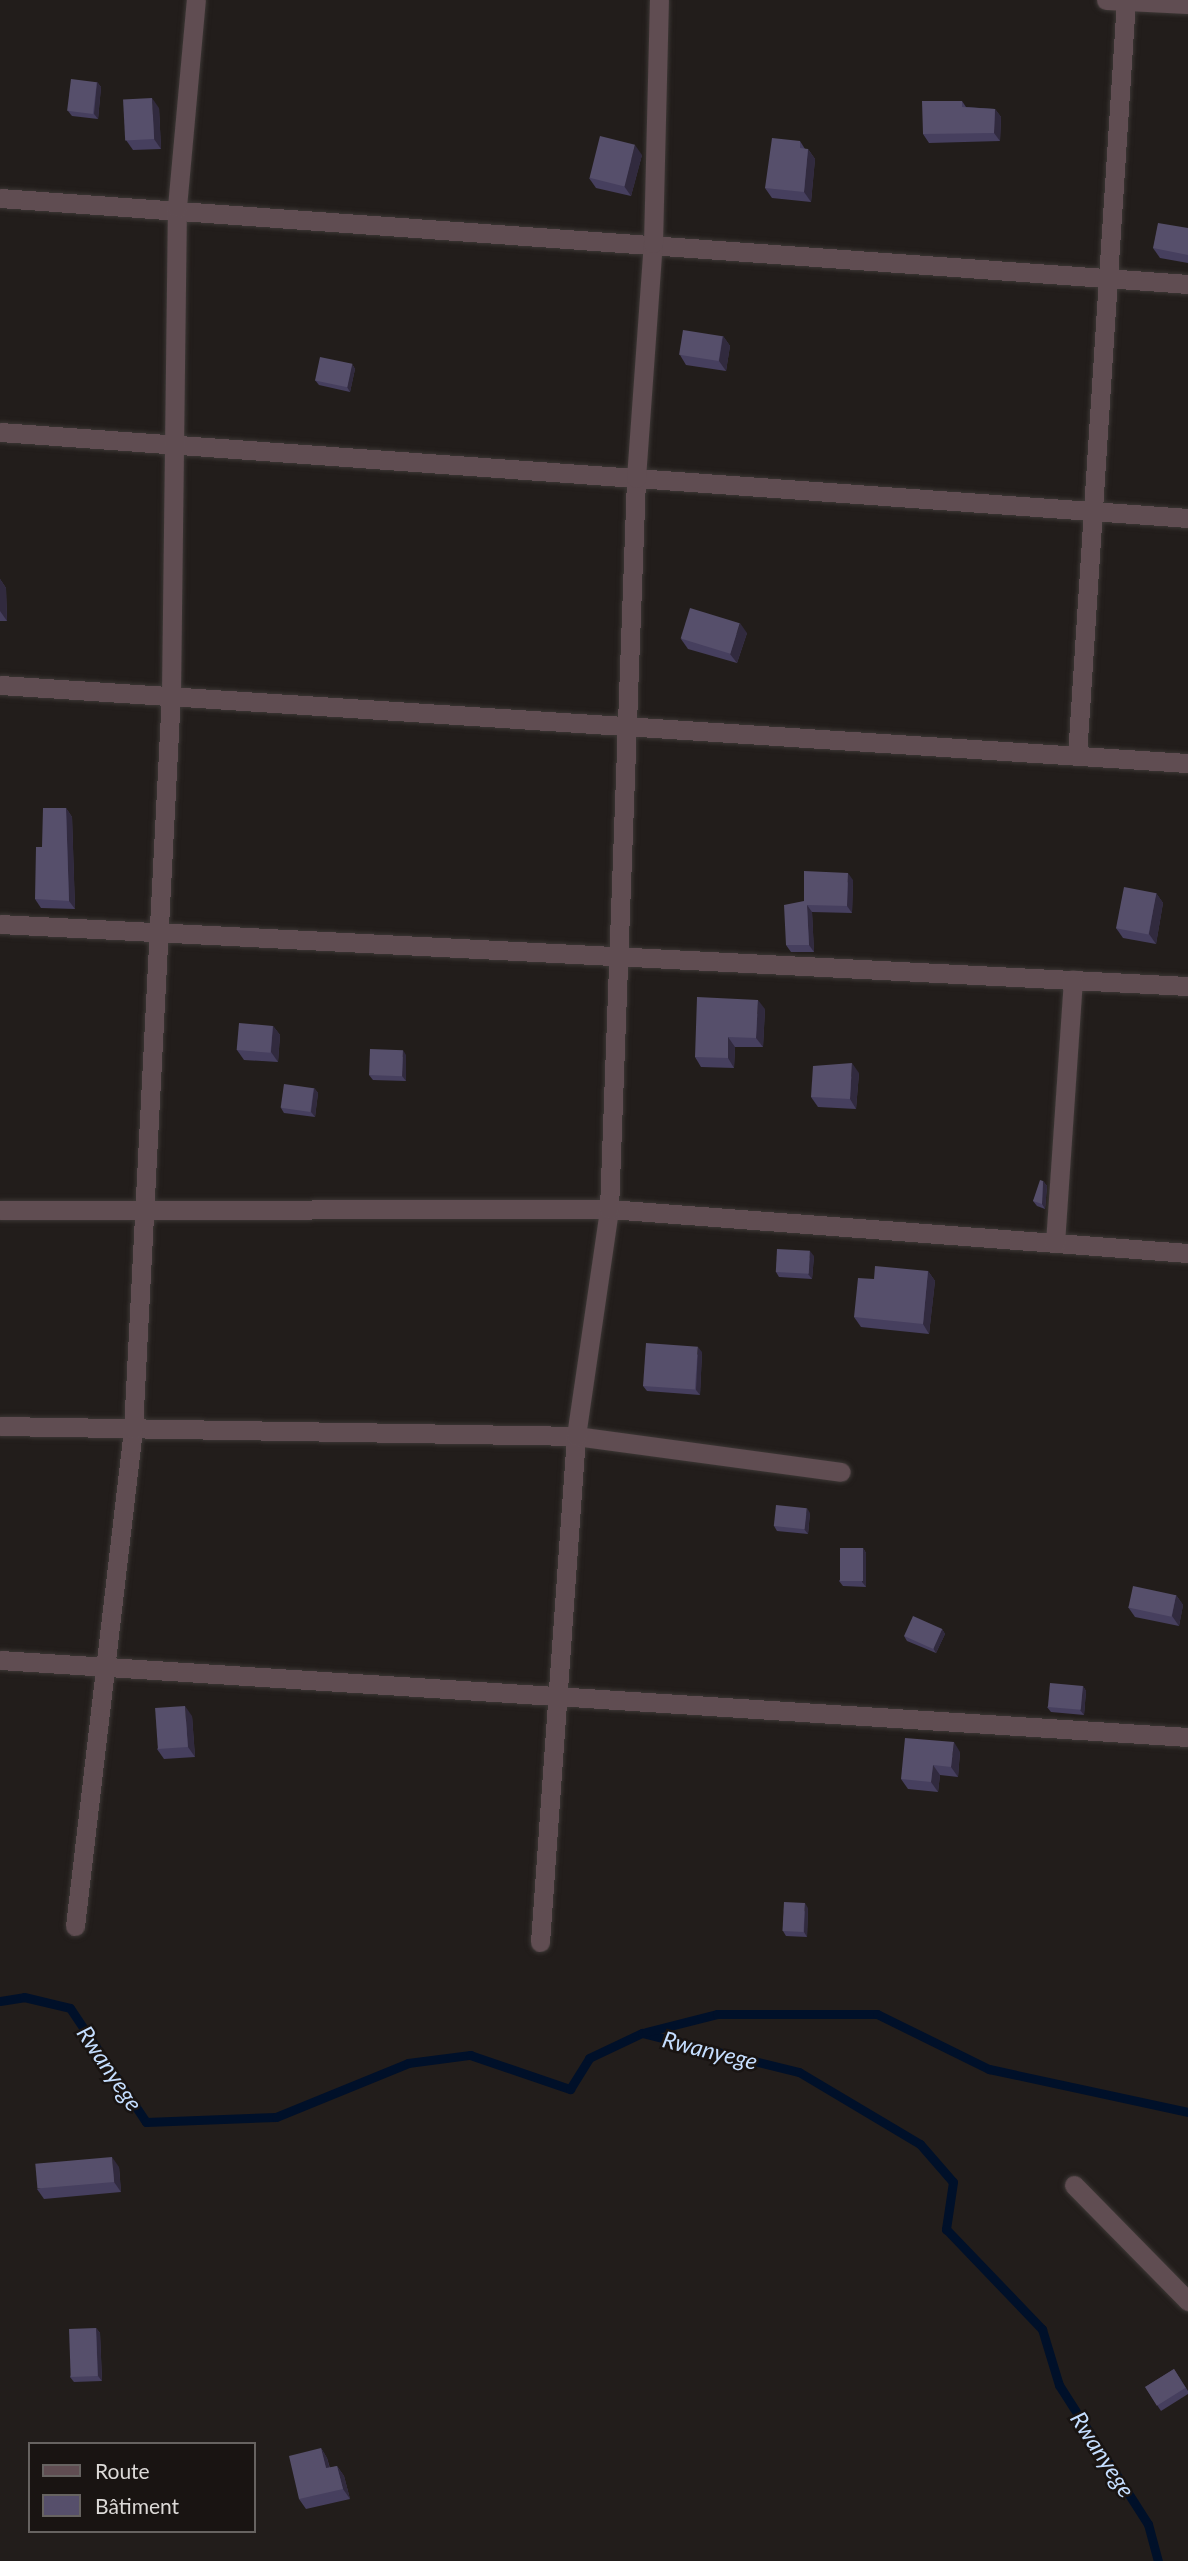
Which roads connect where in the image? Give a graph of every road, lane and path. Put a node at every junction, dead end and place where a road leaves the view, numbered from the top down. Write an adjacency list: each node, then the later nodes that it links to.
1 (196, 0): 7 (street)
2 (659, 0): 8 (street)
3 (1107, 0): 4 (street)
4 (1126, 0): 5 (street); 9 (street)
5 (1188, 4)
6 (0, 198): 7 (street)
7 (177, 207): 8 (street); 12 (street)
8 (653, 243): 9 (street); 13 (street)
9 (1108, 278): 10 (street); 14 (street)
10 (1188, 284)
11 (0, 432): 12 (street)
12 (174, 441): 13 (street); 17 (street)
13 (636, 478): 14 (street); 18 (street)
14 (1093, 510): 15 (street); 19 (street)
15 (1188, 518)
16 (0, 685): 17 (street)
17 (171, 694): 18 (street); 22 (street)
18 (626, 729): 19 (street); 23 (street)
19 (1077, 756): 20 (street)
20 (1188, 763)
21 (0, 924): 22 (street)
22 (159, 930): 23 (street); 26 (street)
23 (620, 955): 24 (street); 27 (street)
24 (1073, 980): 25 (street); 29 (street)
25 (1188, 986)
26 (144, 1207): 27 (street); 28 (street); 32 (street)
27 (608, 1209): 29 (street); 33 (street)
28 (0, 1210)
29 (1055, 1243): 30 (street)
30 (1188, 1253)
31 (0, 1426): 32 (street)
32 (132, 1429): 33 (street); 36 (street)
33 (576, 1436): 34 (street); 37 (street)
34 (841, 1472)
35 (0, 1660): 36 (street)
36 (106, 1668): 37 (street); 39 (street)
37 (556, 1698): 38 (street); 40 (street)
38 (1188, 1737)
39 (75, 1926)
40 (540, 1942)
41 (1073, 2185): 42 (street)
42 (1188, 2301)

